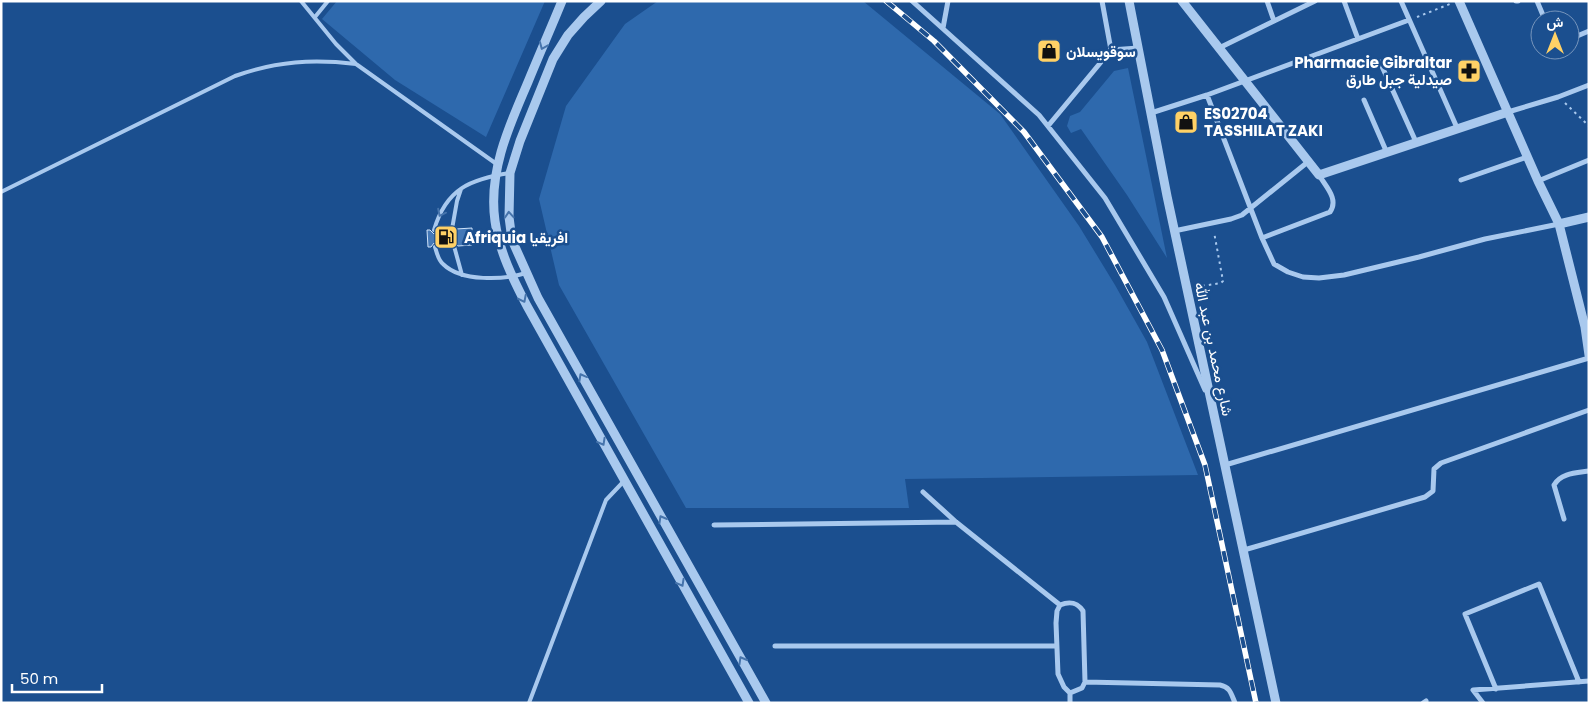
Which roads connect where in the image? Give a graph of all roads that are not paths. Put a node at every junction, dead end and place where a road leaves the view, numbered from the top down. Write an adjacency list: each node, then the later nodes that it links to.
1 (302, 1): 15 (lane)
2 (328, 1): 15 (lane)
3 (562, 1): 38 (street, one-way to 38)
4 (601, 1): 39 (street)
5 (912, 1): 18 (street)
6 (948, 1): 18 (street)
7 (1102, 1): 22 (street)
8 (1129, 1): 20 (street, شارع محمد بن عبد الله)
9 (1182, 1): 21 (street)
10 (1267, 1): 17 (street)
11 (1315, 1): 17 (street)
12 (1344, 1): 19 (street)
13 (1401, 1): 16 (street)
14 (1458, 1): 29 (street)
15 (315, 17): 24 (lane)
16 (1409, 20): 19 (street); 32 (street)
17 (1274, 21): 21 (street)
18 (943, 28): 31 (street)
19 (1358, 38): 25 (street)
20 (1138, 48): 22 (street); 30 (street, شارع محمد بن عبد الله)
21 (1218, 48): 25 (street)
22 (1111, 50): 31 (street)
23 (1380, 62): 33 (street)
24 (356, 64): 38 (lane); 45 (lane)
25 (1245, 81): 27 (street); 37 (street)
26 (1589, 84): 29 (street)
27 (1207, 95): 30 (street); 46 (street)
28 (1364, 100): 34 (street)
29 (1508, 112): 32 (street); 35 (street)
30 (1151, 113): 51 (street, شارع محمد بن عبد الله)
31 (1048, 126): 59 (street)
32 (1458, 130): 33 (street)
33 (1416, 142): 34 (street)
34 (1388, 153): 41 (street)
35 (1527, 157): 42 (street); 43 (street)
36 (1589, 160): 43 (street)
37 (1309, 161): 41 (street); 46 (street)
38 (498, 164): 40 (street)
39 (510, 174): 40 (lane); 55 (street, one-way to 39)
40 (496, 176): 44 (lane); 57 (street)
41 (1319, 176): 52 (street)
42 (1461, 180)
43 (1538, 181): 48 (street)
44 (462, 187): 49 (lane); 50 (lane, one-way to 50)
45 (1, 192)
46 (1250, 209): 51 (street); 52 (street)
47 (1589, 218): 48 (street)
48 (1559, 224): 52 (street); 58 (street)
49 (452, 229)
50 (434, 230)
51 (1174, 231): 59 (street, شارع محمد بن عبد الله)
52 (1262, 238)
53 (454, 246): 56 (lane)
54 (435, 247): 56 (lane)
55 (526, 273): 57 (lane); 79 (street, one-way to 55)
56 (462, 275): 57 (lane)
57 (512, 278): 63 (street, one-way to 63)
58 (1589, 357): 61 (street)
59 (1212, 404): 61 (street, شارع محمد بن عبد الله)
60 (1589, 410): 68 (street)
61 (1225, 465): 68 (street, شارع محمد بن عبد الله)
62 (1589, 471): 65 (street)
63 (624, 482): 77 (lane); 78 (street, one-way to 78)
64 (923, 492): 66 (street)
65 (1564, 519)
66 (956, 522): 67 (street); 69 (street)
67 (714, 525)
68 (1244, 550): 82 (street, شارع محمد بن عبد الله)
69 (1060, 605): 71 (street); 73 (street)
70 (776, 646): 71 (street)
71 (1056, 646): 76 (street)
72 (1589, 681): 74 (street)
73 (1085, 682): 76 (street); 81 (street)
74 (1578, 682): 75 (street); 75 (street)
75 (1496, 688): 83 (street)
76 (1070, 693): 80 (street)
77 (529, 703)
78 (749, 703)
79 (766, 703)
80 (1070, 703)
81 (1234, 703)
82 (1276, 703)
83 (1483, 703)

